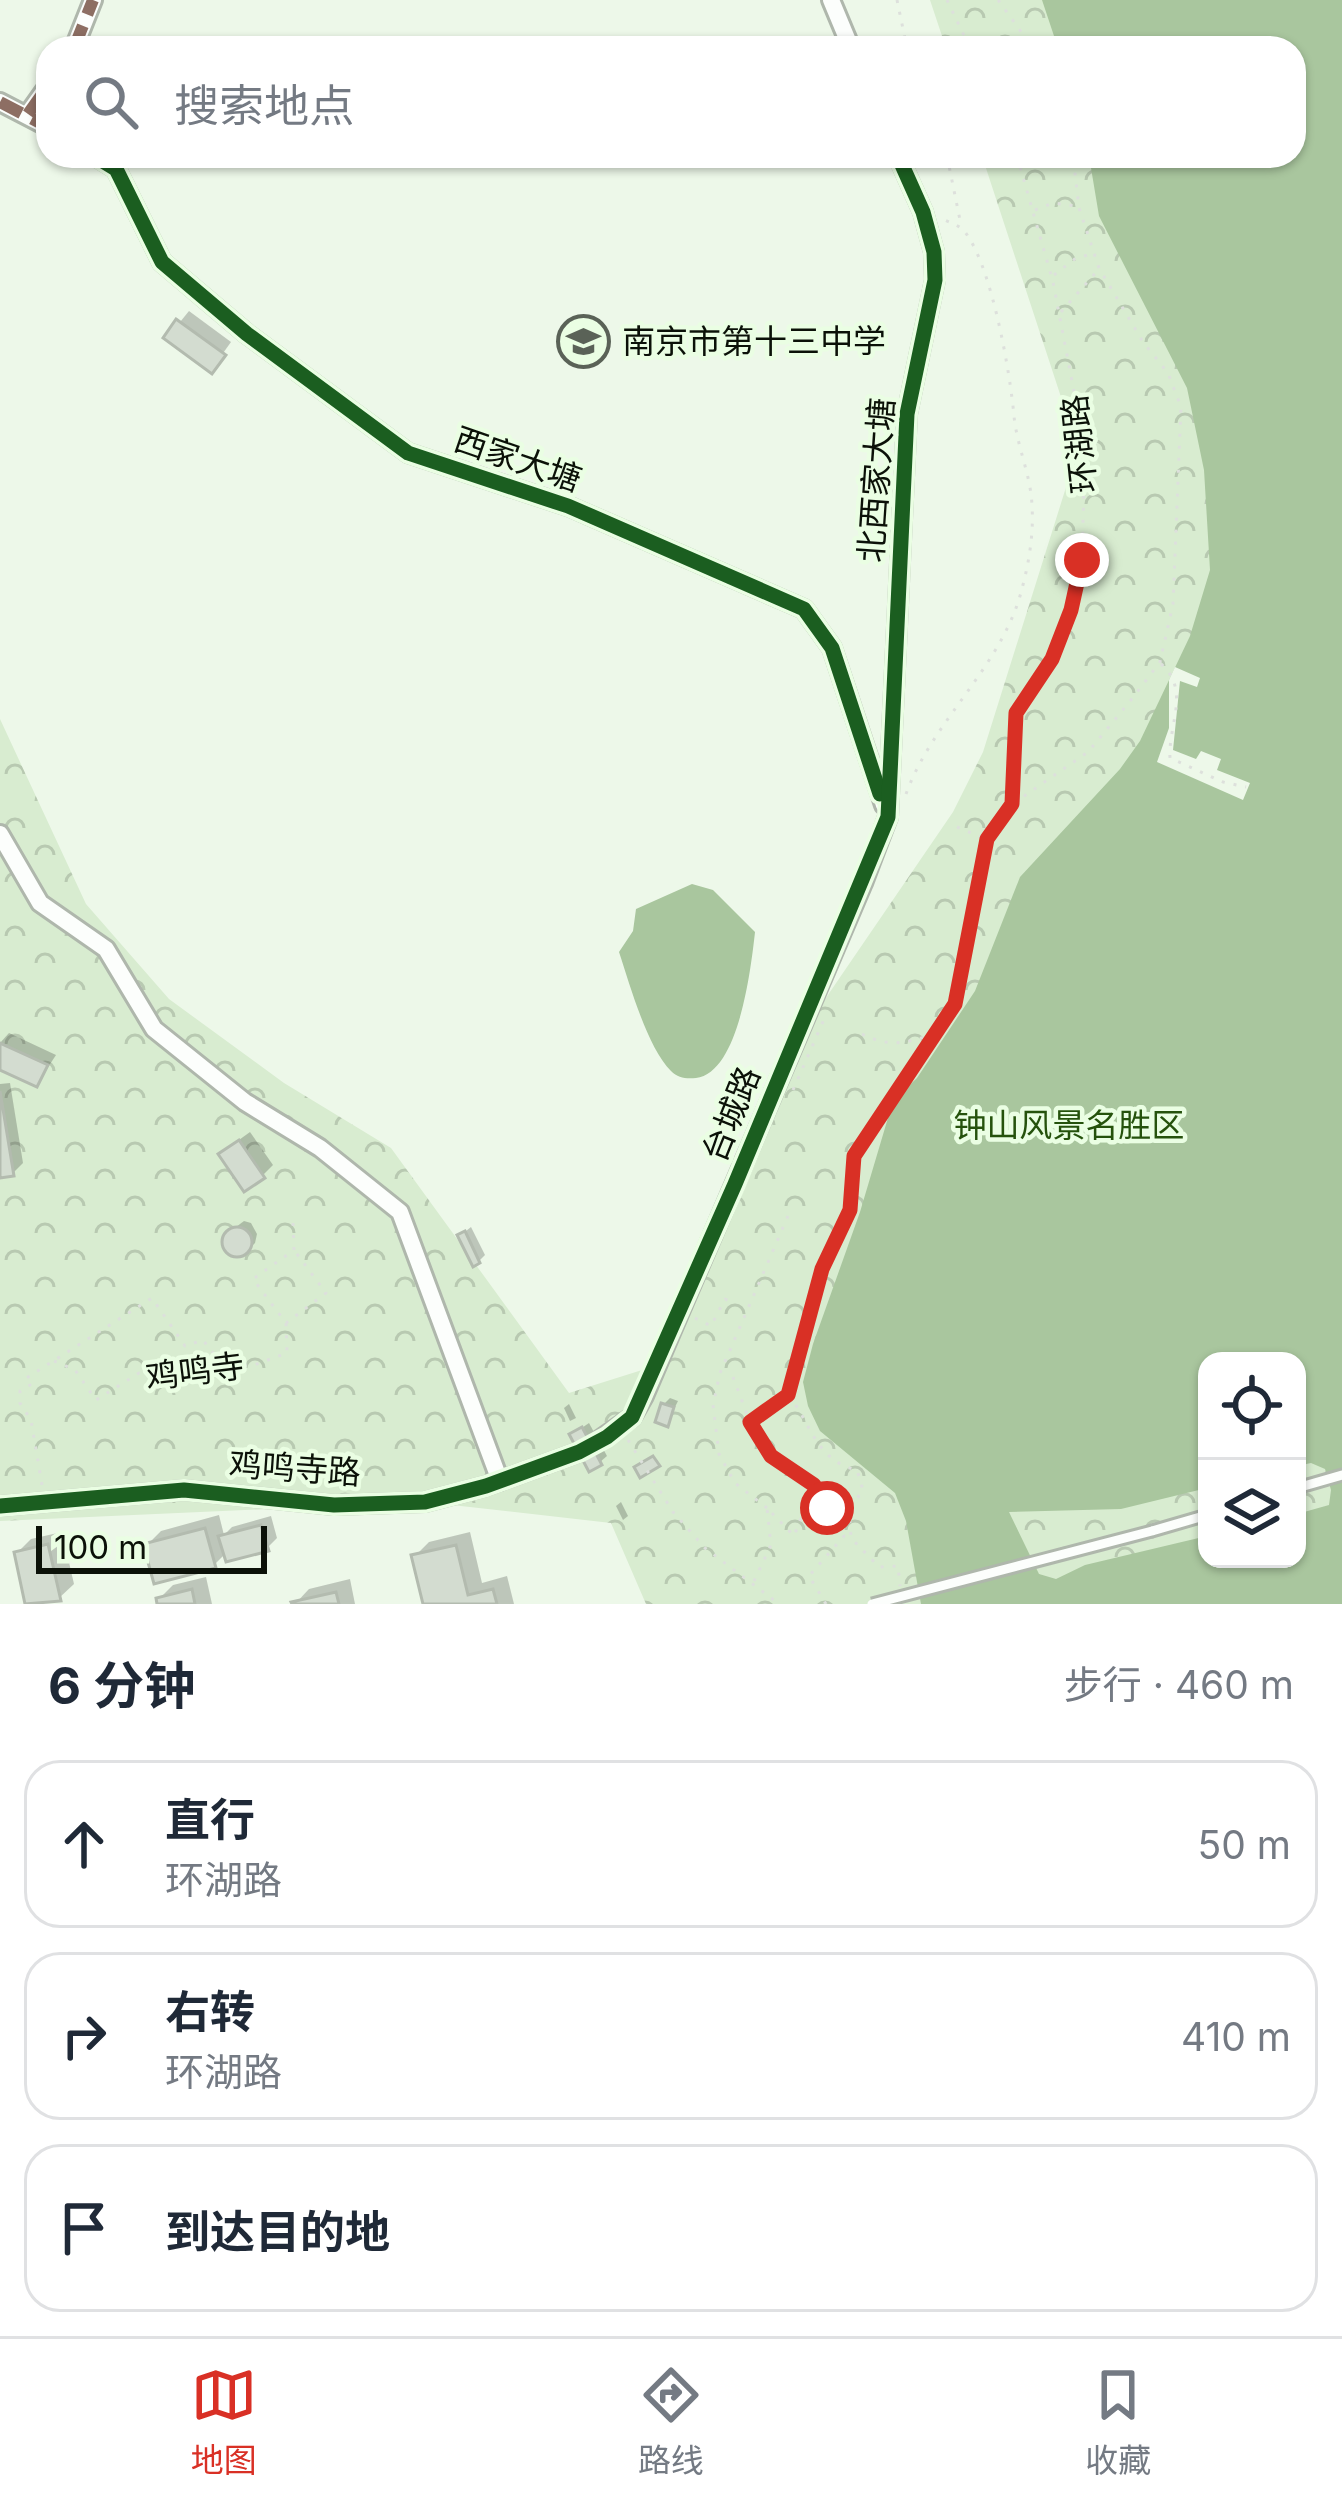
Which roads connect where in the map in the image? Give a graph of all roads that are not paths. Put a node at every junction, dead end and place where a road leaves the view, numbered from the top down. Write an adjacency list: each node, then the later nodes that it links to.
1 (93, 0): 3 (street)
2 (831, 0): 4 (street)
3 (79, 36)
4 (846, 36)
5 (0, 102): 7 (street)
6 (36, 103): 7 (street)
7 (28, 114): 8 (street)
8 (36, 119)
9 (114, 168): 11 (street, 西家大塘)
10 (903, 168): 11 (street, 北西家大塘)
11 (888, 817): 13 (street, 台城路)
12 (0, 834): 15 (street)
13 (624, 1433): 15 (street, 鸡鸣寺路)
14 (1342, 1475): 16 (lane)
15 (500, 1481): 17 (street, 鸡鸣寺路)
16 (1306, 1485)
17 (0, 1506)
18 (1198, 1518): 19 (lane, bridge)
19 (872, 1604)

